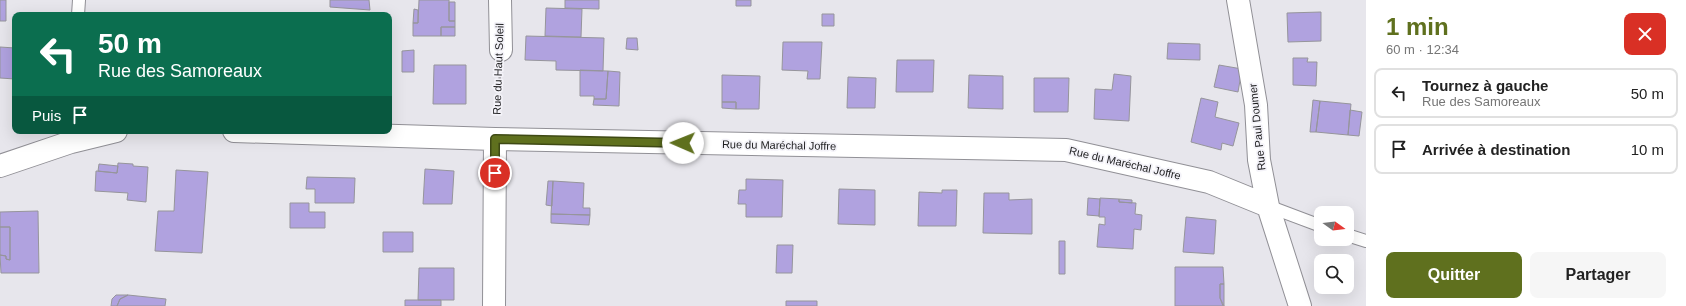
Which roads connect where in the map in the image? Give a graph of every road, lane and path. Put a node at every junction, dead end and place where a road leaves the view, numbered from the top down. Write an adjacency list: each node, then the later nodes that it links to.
1 (79, 0): 4 (lane)
2 (500, 0): 5 (street, Rue du Haut Soleil)
3 (1238, 0): 11 (street, Rue Paul Doumer)
4 (78, 12)
5 (501, 50): 9 (path, Rue du Haut Soleil)
6 (89, 134): 8 (street)
7 (332, 134): 9 (street, Rue du Maréchal Joffre)
8 (71, 136): 10 (street)
9 (495, 139): 11 (street, Rue du Maréchal Joffre); 15 (street)
10 (0, 166)
11 (1268, 206): 12 (lane); 16 (street, Rue Paul Doumer)
12 (1314, 223)
13 (1354, 237): 14 (lane)
14 (1366, 241)
15 (494, 306)
16 (1300, 306)

